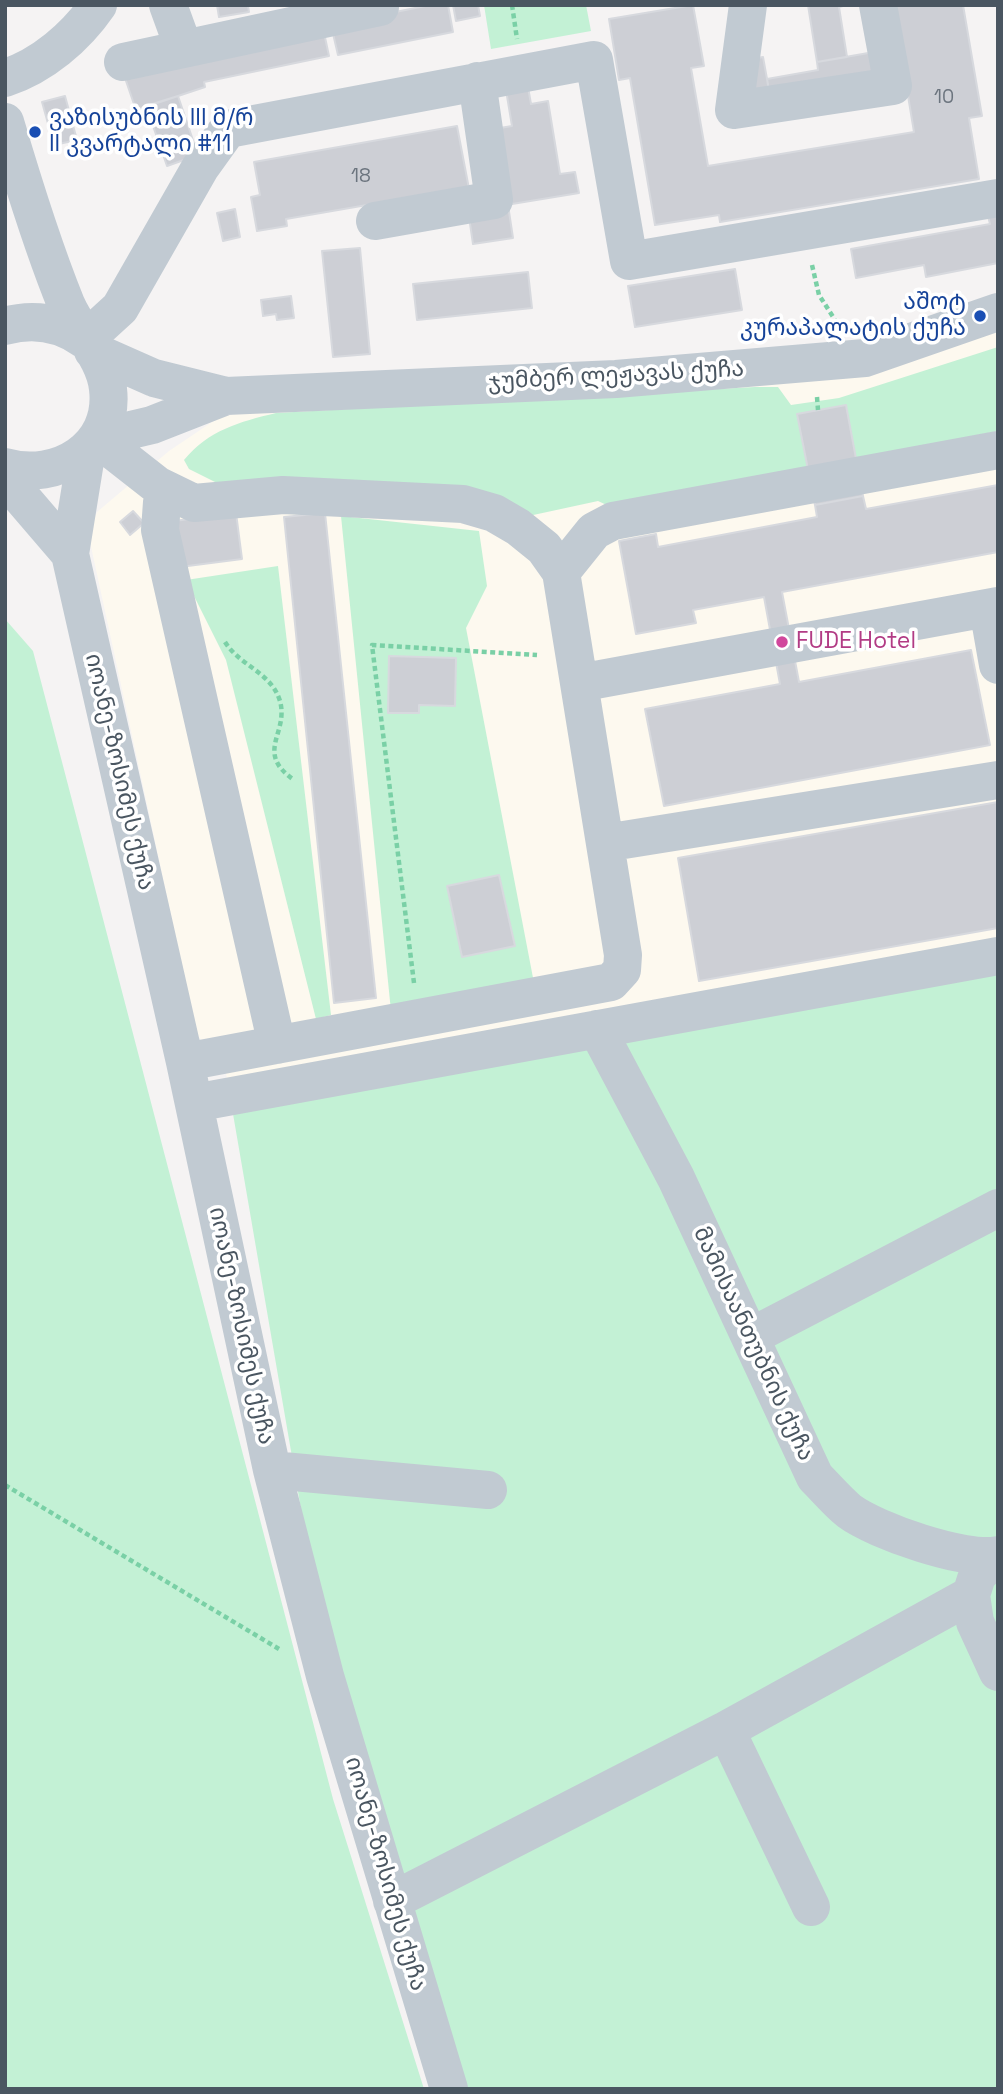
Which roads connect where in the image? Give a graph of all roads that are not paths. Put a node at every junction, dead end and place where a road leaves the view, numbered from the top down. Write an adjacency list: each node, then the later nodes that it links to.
1 (98, 5): 8 (street)
2 (168, 5): 6 (street)
3 (748, 5): 4 (street)
4 (878, 5)
5 (380, 7): 6 (street)
6 (184, 49): 7 (street)
7 (123, 62)
8 (5, 78)
9 (477, 81): 11 (street); 12 (street); 15 (street)
10 (5, 122): 15 (street)
11 (998, 198)
12 (374, 221)
13 (998, 312): 16 (street, ჯუმბერ ლეჟავას ქუჩა)
14 (5, 326): 15 (street, ჯუმბერ ლეჟავას ქუჩა)
15 (89, 346): 16 (street, ჯუმბერ ლეჟავას ქუჩა); 17 (street, იოანე-ზოსიმეს ქუჩა)
16 (226, 396): 17 (street, ჯუმბერ ლეჟავას ქუჩა)
17 (92, 443): 19 (street, ჯუმბერ ლეჟავას ქუჩა); 21 (street); 22 (street, იოანე-ზოსიმეს ქუჩა)
18 (998, 450): 23 (street)
19 (5, 467)
20 (5, 478): 22 (street, იოანე-ზოსიმეს ქუჩა)
21 (167, 491): 23 (street); 31 (street)
22 (70, 554): 32 (street, იოანე-ზოსიმეს ქუჩა)
23 (561, 572): 26 (street)
24 (993, 607): 25 (street); 26 (street)
25 (998, 665)
26 (577, 670): 28 (street)
27 (998, 780): 28 (street)
28 (605, 843): 31 (street)
29 (998, 956): 30 (street)
30 (597, 1029): 33 (street); 35 (street, მამისაანთუბნის ქუჩა)
31 (277, 1045): 32 (street)
32 (186, 1062): 33 (street, იოანე-ზოსიმეს ქუჩა)
33 (194, 1103): 36 (street, იოანე-ზოსიმეს ქუჩა)
34 (998, 1208): 35 (street)
35 (750, 1337): 38 (street, მამისაანთუბნის ქუჩა)
36 (272, 1470): 37 (street); 42 (street, იოანე-ზოსიმეს ქუჩა)
37 (488, 1490)
38 (996, 1556): 39 (street)
39 (971, 1595): 40 (street); 41 (street)
40 (998, 1672)
41 (726, 1730): 42 (street); 43 (street)
42 (392, 1901): 44 (street, იოანე-ზოსიმეს ქუჩა)
43 (811, 1907)
44 (449, 2089)

